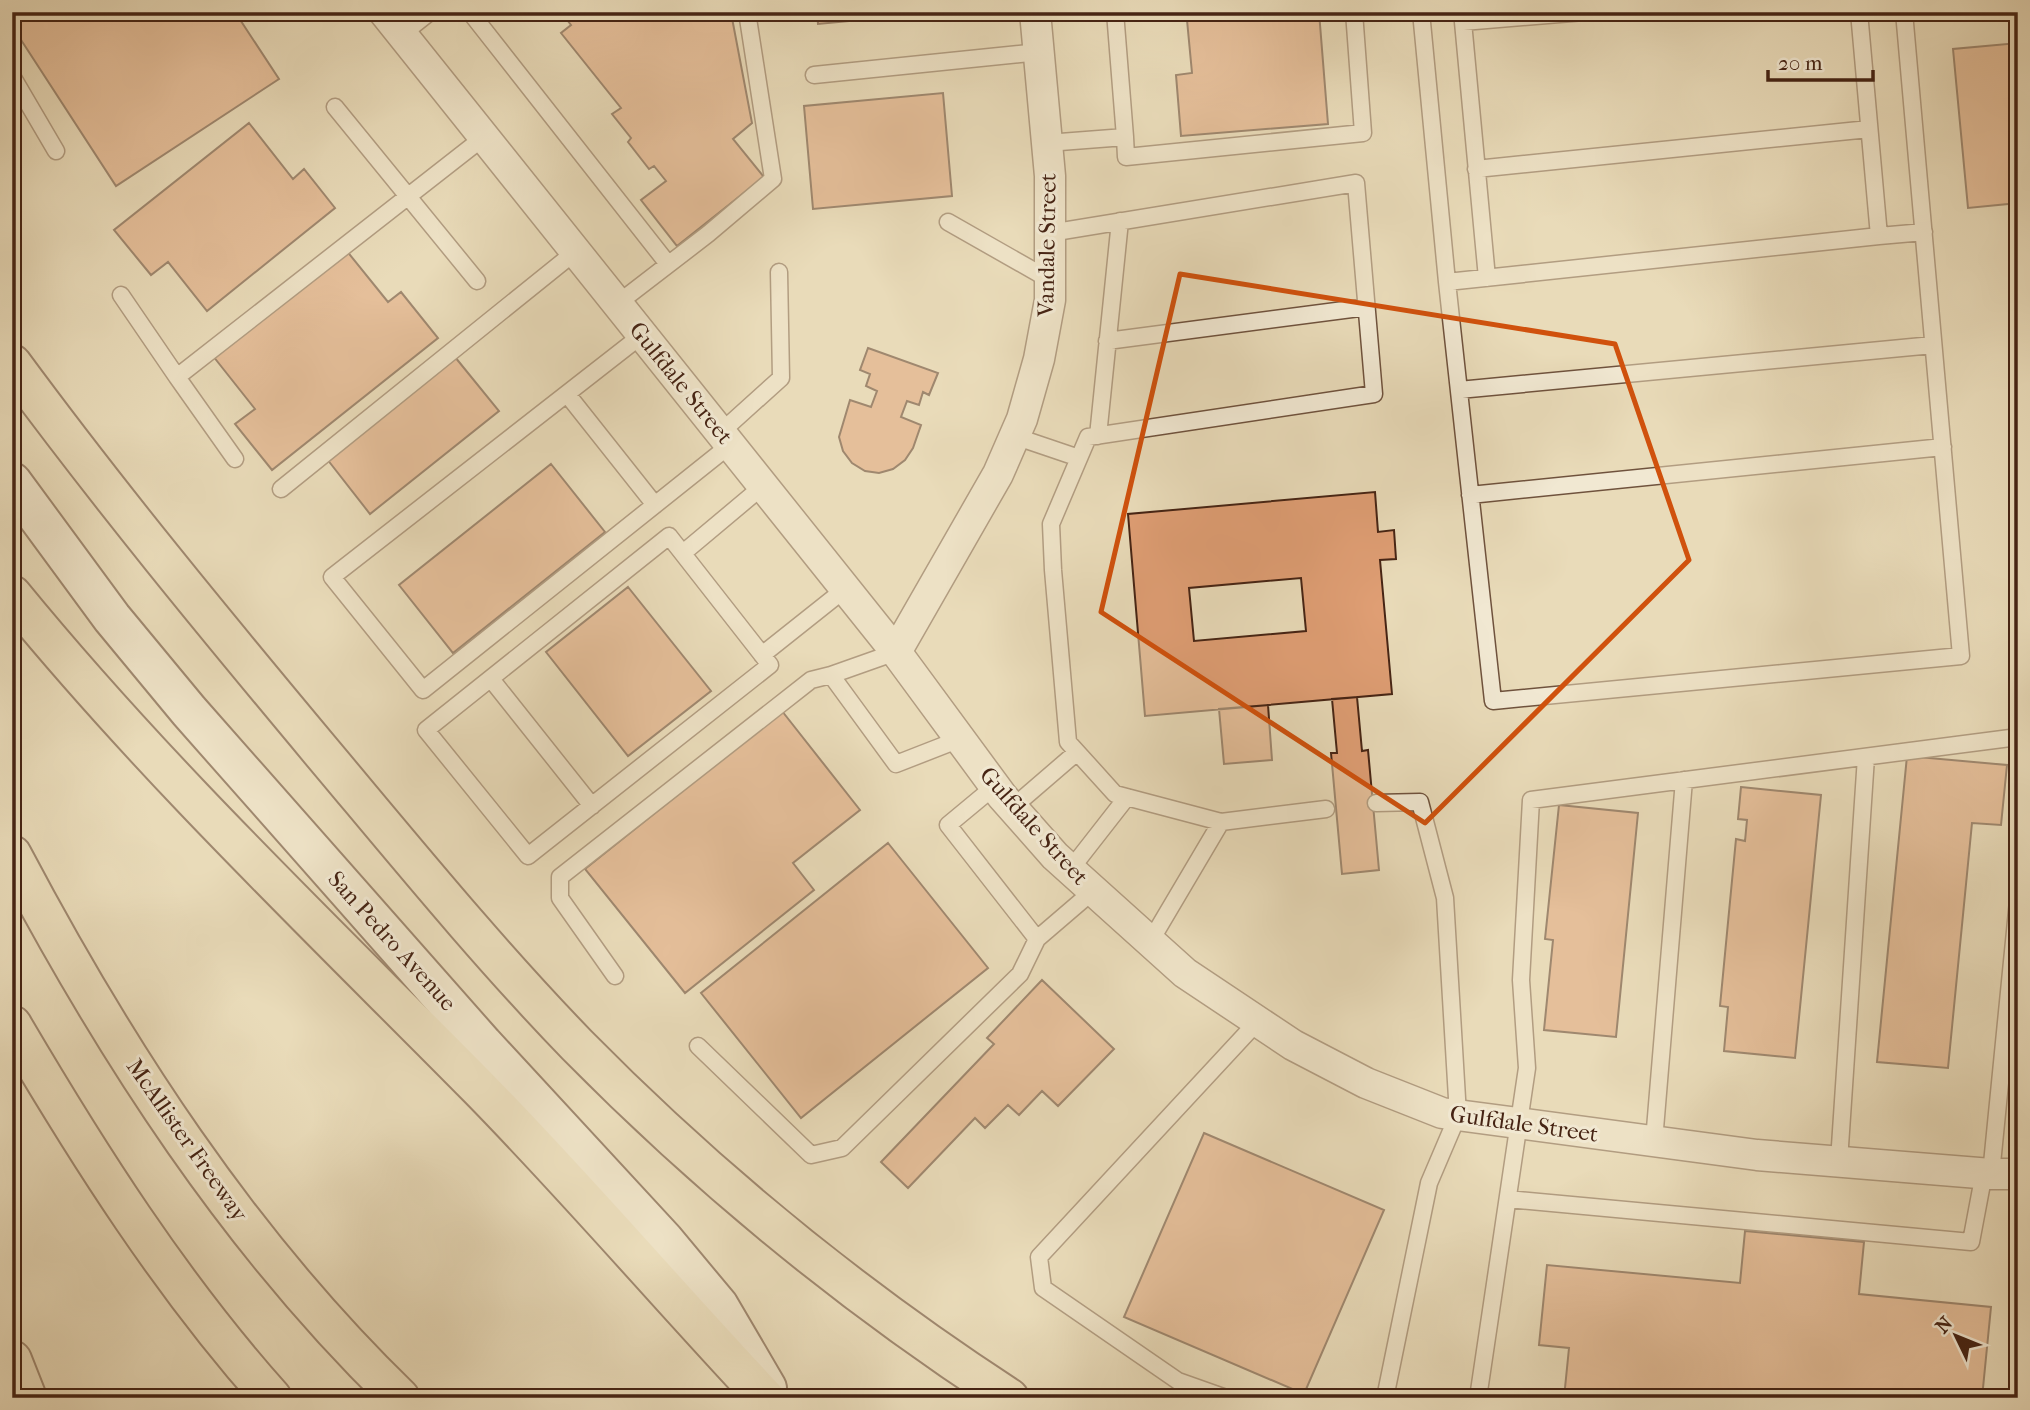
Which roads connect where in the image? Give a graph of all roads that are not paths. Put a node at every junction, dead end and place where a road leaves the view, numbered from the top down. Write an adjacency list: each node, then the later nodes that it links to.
1 (430, 12): 11 (lane)
2 (470, 12): 29 (lane)
3 (747, 12): 29 (lane)
4 (1035, 12): 12 (street, Vandale Street)
5 (1115, 12): 18 (lane)
6 (1354, 12): 18 (lane)
7 (1421, 12): 34 (lane)
8 (1584, 12): 21 (lane)
9 (1859, 12): 16 (lane)
10 (1904, 12): 25 (lane)
11 (392, 24): 17 (street, Gulfdale Street)
12 (1039, 52): 13 (lane); 19 (street, Vandale Street)
13 (814, 75)
14 (12, 76): 20 (lane)
15 (335, 107): 22 (lane)
16 (1869, 129): 21 (lane); 27 (lane)
17 (484, 137): 22 (lane); 28 (street, Gulfdale Street)
18 (1125, 137): 19 (lane)
19 (1047, 143): 26 (street, Vandale Street)
20 (56, 151)
21 (1476, 169): 31 (lane)
22 (407, 197): 32 (lane); 42 (lane)
23 (1119, 221): 26 (lane); 37 (lane); 39 (lane)
24 (947, 222): 33 (lane)
25 (1924, 232): 27 (lane); 40 (lane)
26 (1050, 233): 33 (street, Vandale Street)
27 (1879, 236): 31 (lane)
28 (575, 251): 36 (street, Gulfdale Street); 53 (lane)
29 (668, 264): 36 (lane)
30 (779, 272): 47 (lane)
31 (1487, 278): 34 (lane)
32 (477, 281)
33 (1050, 281): 45 (street, Vandale Street)
34 (1447, 282): 43 (lane)
35 (121, 295): 42 (lane)
36 (617, 304): 38 (street, Gulfdale Street)
37 (1367, 307): 39 (lane); 46 (lane)
38 (642, 335): 44 (lane); 47 (street, Gulfdale Street)
39 (1107, 341): 46 (lane)
40 (1933, 345): 43 (lane); 48 (lane)
41 (12, 364): 96 (highway)
42 (177, 377): 50 (lane)
43 (1459, 390): 54 (lane)
44 (567, 394): 55 (lane); 55 (lane)
45 (1014, 436): 49 (lane); 59 (street, Vandale Street)
46 (1098, 436): 49 (lane)
47 (725, 439): 52 (street, Gulfdale Street); 55 (lane)
48 (1943, 447): 54 (lane); 54 (lane)
49 (1079, 458): 65 (lane)
50 (235, 459)
51 (12, 482): 95 (main road, San Pedro Avenue)
52 (763, 486): 56 (lane); 57 (street, Gulfdale Street)
53 (281, 489)
54 (1470, 495)
55 (656, 505)
56 (683, 553): 60 (lane); 62 (lane)
57 (845, 589): 59 (street, Gulfdale Street); 60 (lane)
58 (12, 594): 94 (highway)
59 (896, 652): 61 (lane); 64 (street, Gulfdale Street)
60 (762, 655): 71 (lane)
61 (831, 675): 64 (lane); 80 (lane)
62 (491, 679): 71 (lane); 71 (lane)
63 (2018, 737): 66 (lane)
64 (960, 739): 68 (street, Gulfdale Street)
65 (1077, 752): 68 (lane); 69 (lane)
66 (1866, 757): 67 (lane); 87 (lane)
67 (1684, 780): 85 (lane); 86 (lane)
68 (1004, 797): 75 (street, Gulfdale Street); 78 (lane)
69 (1127, 797): 73 (lane); 75 (lane)
70 (1376, 803): 84 (lane)
71 (592, 806)
72 (1326, 809): 73 (lane)
73 (1221, 822): 79 (lane)
74 (12, 855): 93 (highway, McAllister Freeway)
75 (1070, 870): 76 (street, Gulfdale Street)
76 (1093, 891): 78 (lane); 79 (street, Gulfdale Street)
77 (2018, 901): 88 (lane)
78 (1037, 939): 83 (lane)
79 (1150, 942): 81 (street, Gulfdale Street)
80 (615, 976)
81 (1258, 1021): 84 (street, Gulfdale Street); 97 (lane)
82 (12, 1025): 92 (highway)
83 (698, 1046)
84 (1458, 1115): 85 (street, Gulfdale Street); 98 (lane)
85 (1519, 1123): 86 (street, Gulfdale Street); 89 (lane)
86 (1654, 1141): 87 (street, Gulfdale Street)
87 (1839, 1161): 88 (street, Gulfdale Street)
88 (1998, 1173): 89 (lane)
89 (1508, 1199): 99 (lane)
90 (12, 1360): 91 (highway)
91 (27, 1398)
92 (272, 1398)
93 (400, 1398)
94 (765, 1398)
95 (772, 1398)
96 (1009, 1398)
97 (1226, 1398)
98 (1385, 1398)
99 (1478, 1398)

